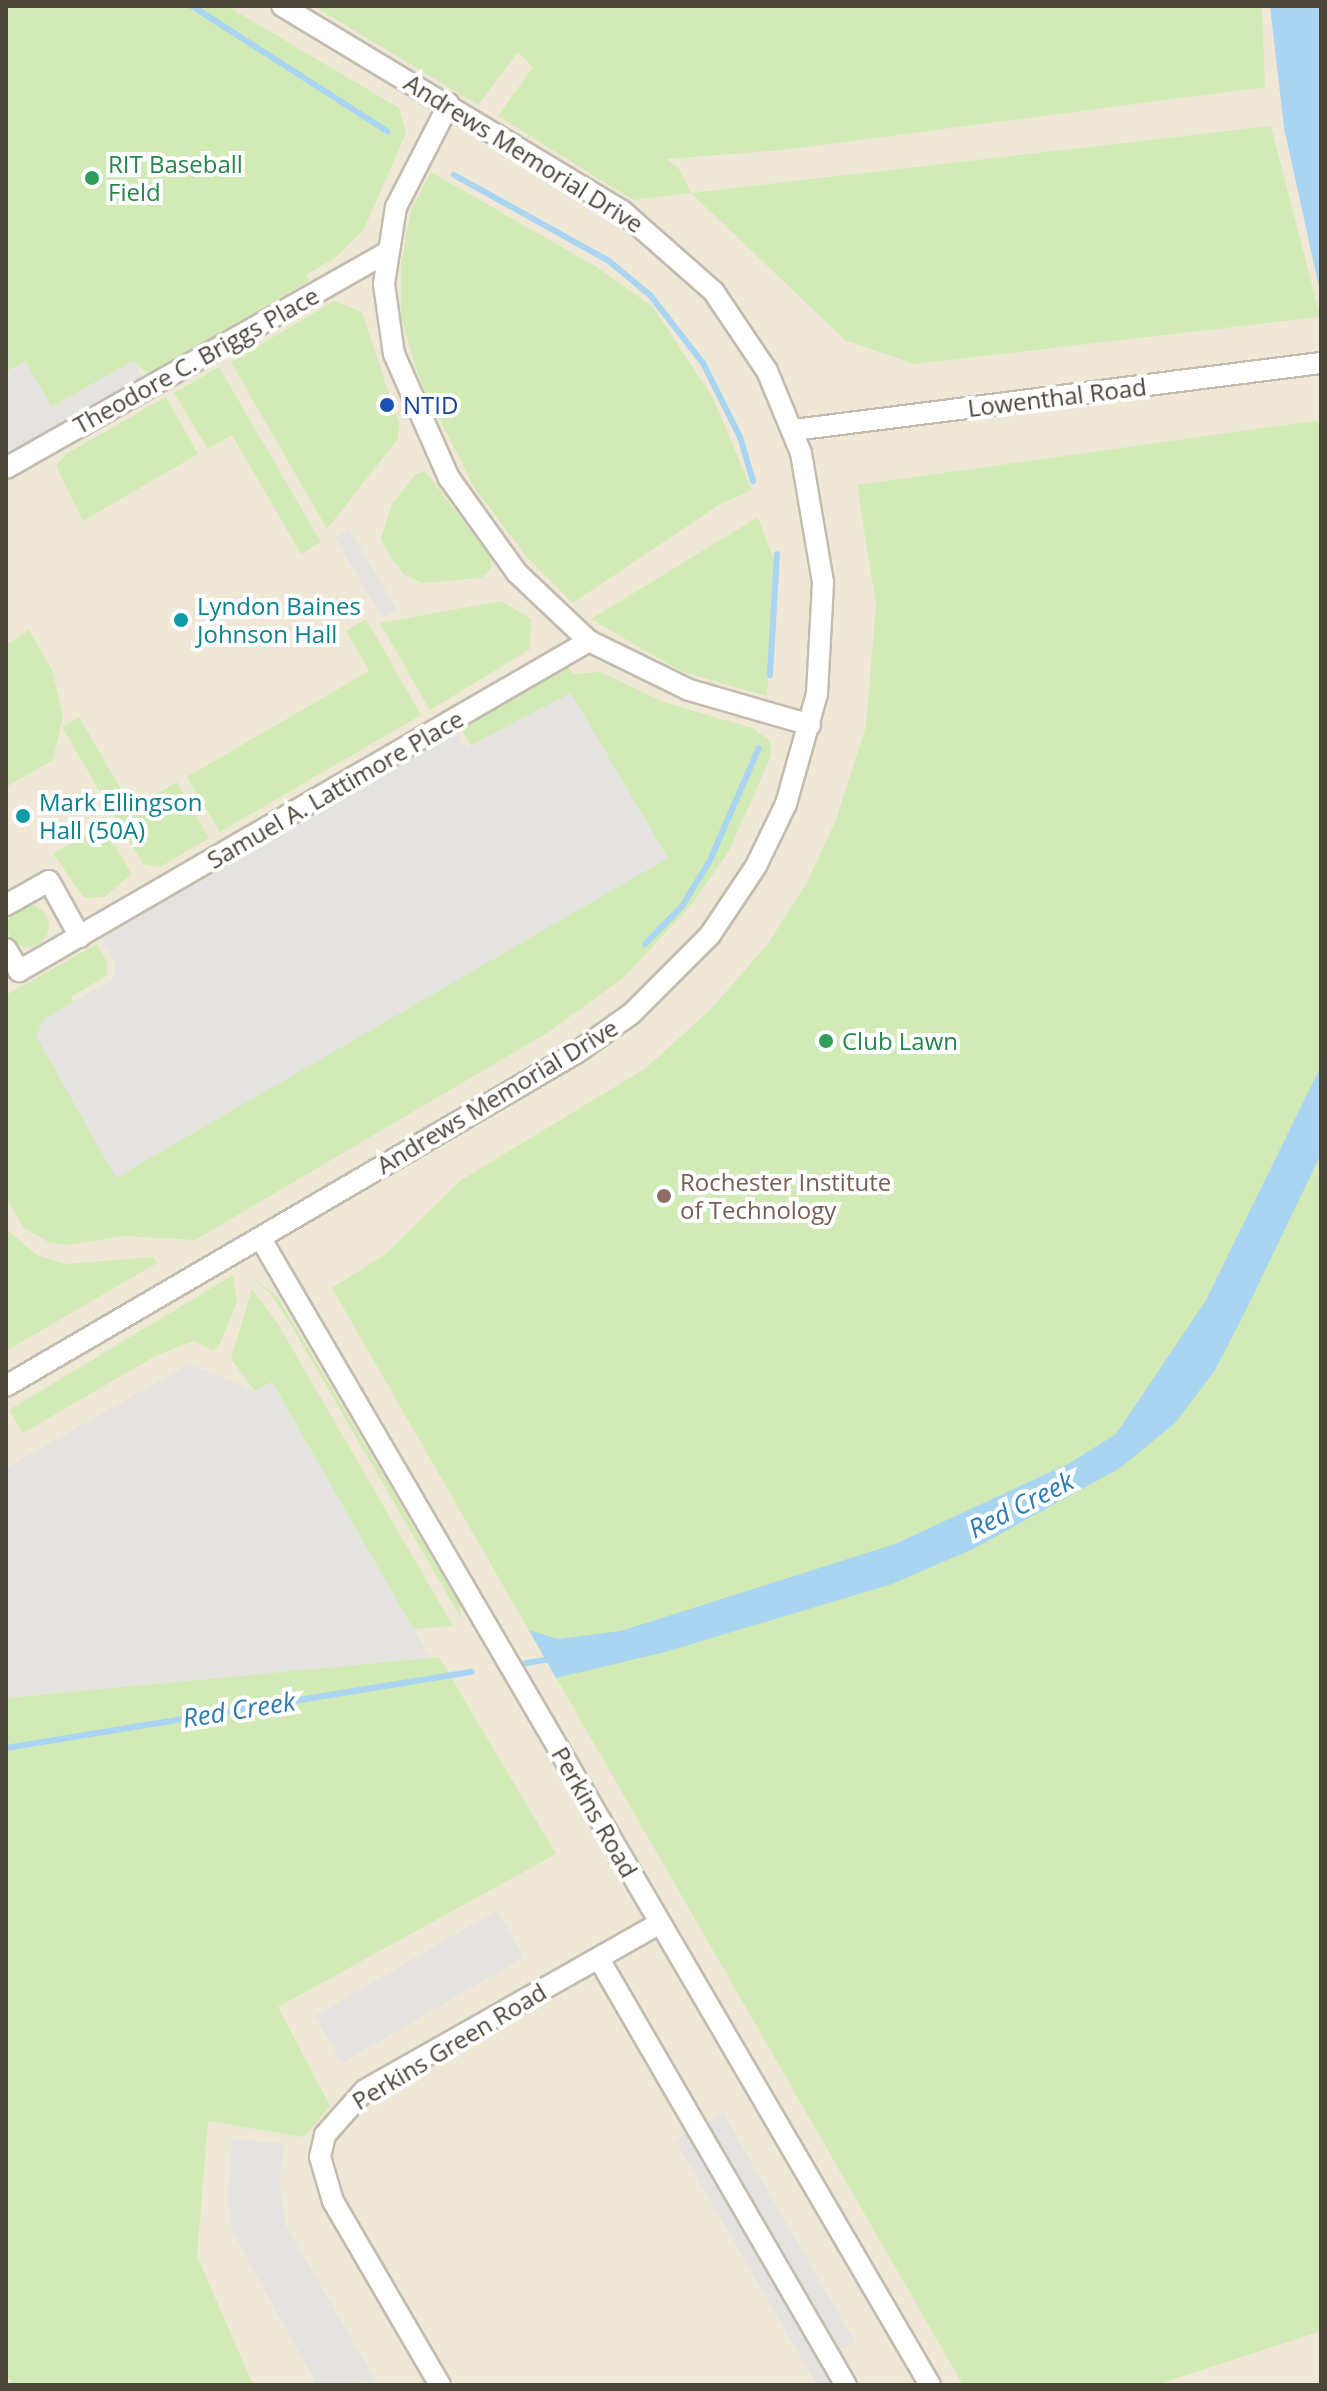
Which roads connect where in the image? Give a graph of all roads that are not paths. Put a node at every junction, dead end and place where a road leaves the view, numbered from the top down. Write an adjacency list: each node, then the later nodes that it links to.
1 (282, 6): 2 (street, Andrews Memorial Drive)
2 (449, 104): 3 (street); 5 (street, Andrews Memorial Drive)
3 (386, 253): 6 (street, Theodore C. Briggs Place); 7 (street)
4 (1321, 363): 5 (street, Lowenthal Road)
5 (794, 430): 8 (street, Andrews Memorial Drive)
6 (6, 468)
7 (589, 641): 8 (street); 10 (street, Samuel A. Lattimore Place)
8 (810, 725): 12 (street, Andrews Memorial Drive)
9 (6, 905): 10 (street)
10 (80, 937): 11 (street, Samuel A. Lattimore Place)
11 (6, 949)
12 (261, 1239): 13 (street, Andrews Memorial Drive); 14 (street, Perkins Road)
13 (6, 1386)
14 (660, 1923): 15 (street, Perkins Green Road); 18 (street, Perkins Road)
15 (599, 1959): 16 (street, Perkins Green Road); 17 (street)
16 (440, 2385)
17 (846, 2385)
18 (930, 2385)

